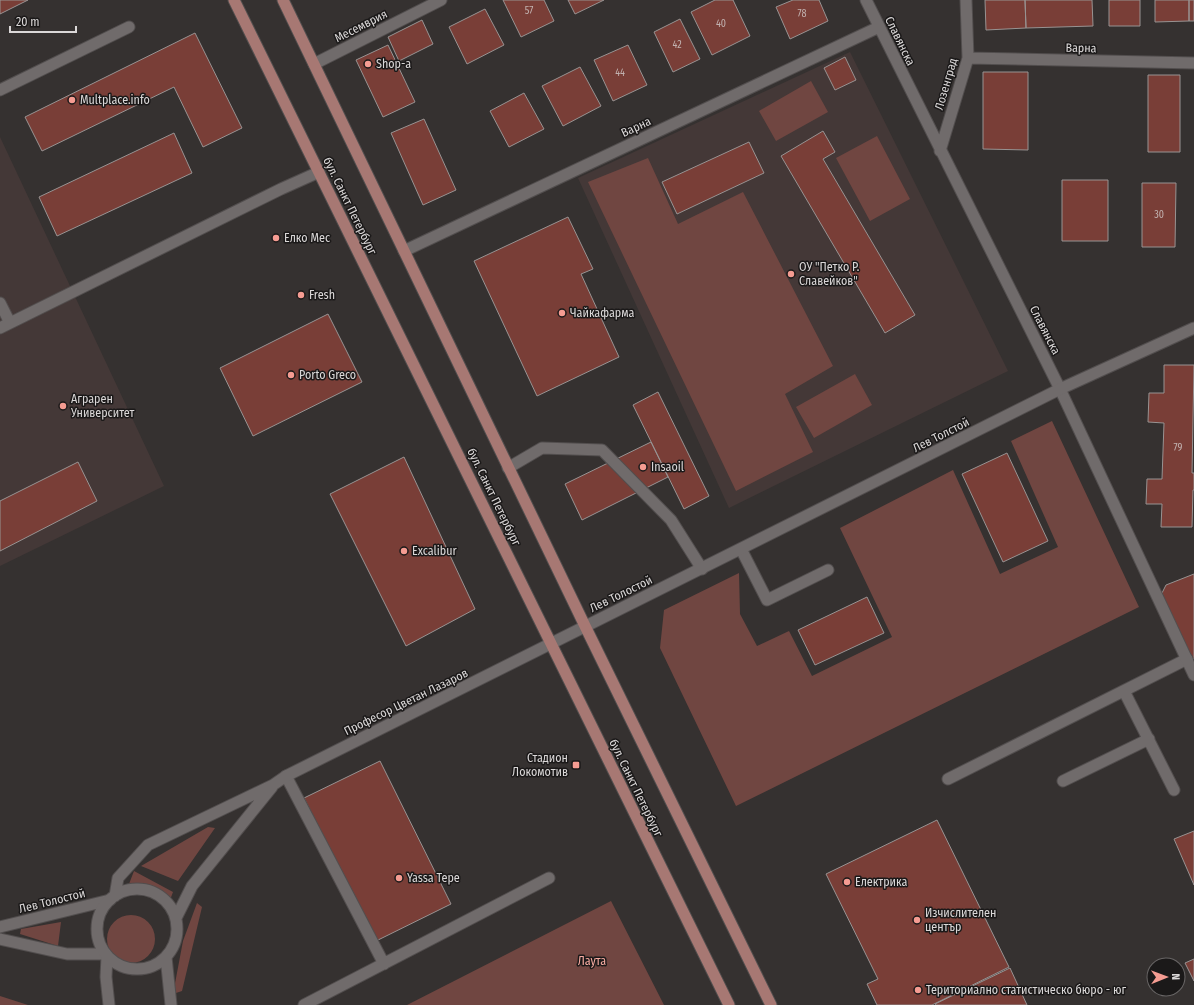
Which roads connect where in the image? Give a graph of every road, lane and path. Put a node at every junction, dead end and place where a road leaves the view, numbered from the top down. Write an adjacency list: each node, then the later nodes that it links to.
1 (234, 0): 13 (main road, бул. Санкт Петербург)
2 (283, 0): 10 (main road, бул. Санкт Петербург)
3 (441, 0): 10 (street, Месемврия)
4 (866, 0): 7 (street, Славянска)
5 (966, 0): 8 (street, Лозенград)
6 (129, 27): 11 (street)
7 (879, 27): 12 (street, Славянска); 14 (street, Варна)
8 (968, 58): 9 (street, Варна); 12 (street, Лозенград)
9 (1194, 63)
10 (314, 64): 14 (main road, бул. Санкт Петербург)
11 (0, 90)
12 (940, 151): 18 (street, Славянска)
13 (319, 172): 16 (street); 24 (main road, бул. Санкт Петербург)
14 (404, 251): 19 (main road, бул. Санкт Петербург)
15 (0, 303): 16 (street)
16 (5, 325)
17 (1194, 328): 18 (street, Лев Толстой)
18 (1060, 389): 20 (street, Лев Толстой); 25 (street, Славянска)
19 (508, 468): 21 (street); 23 (main road, бул. Санкт Петербург)
20 (742, 549): 21 (street, Лев Толстой); 22 (street)
21 (702, 569): 23 (street, Лев Толостой)
22 (828, 570)
23 (585, 626): 24 (street, Лев Толостой); 46 (main road, бул. Санкт Петербург)
24 (552, 644): 29 (street, Професор Цветан Лазаров); 45 (main road, бул. Санкт Петербург)
25 (1187, 659): 26 (street, Славянска); 27 (street)
26 (1194, 675)
27 (1124, 691): 28 (street); 30 (street)
28 (1149, 739): 31 (street); 33 (street)
29 (286, 776): 32 (street, Професор Цветан Лазаров); 41 (street)
30 (948, 779)
31 (1064, 781)
32 (273, 785): 35 (street, Професор Цветан Лазаров); 36 (street, Професор Цветан Лазаров)
33 (1174, 790)
34 (549, 878): 41 (street)
35 (112, 898): 36 (street); 37 (street, Лев Толостой); 39 (street)
36 (176, 918): 40 (street)
37 (0, 927)
38 (0, 939): 39 (street)
39 (106, 955): 40 (street); 42 (street)
40 (166, 957): 43 (street)
41 (384, 964): 44 (street)
42 (109, 1005)
43 (171, 1005)
44 (304, 1005)
45 (729, 1005)
46 (771, 1005)

